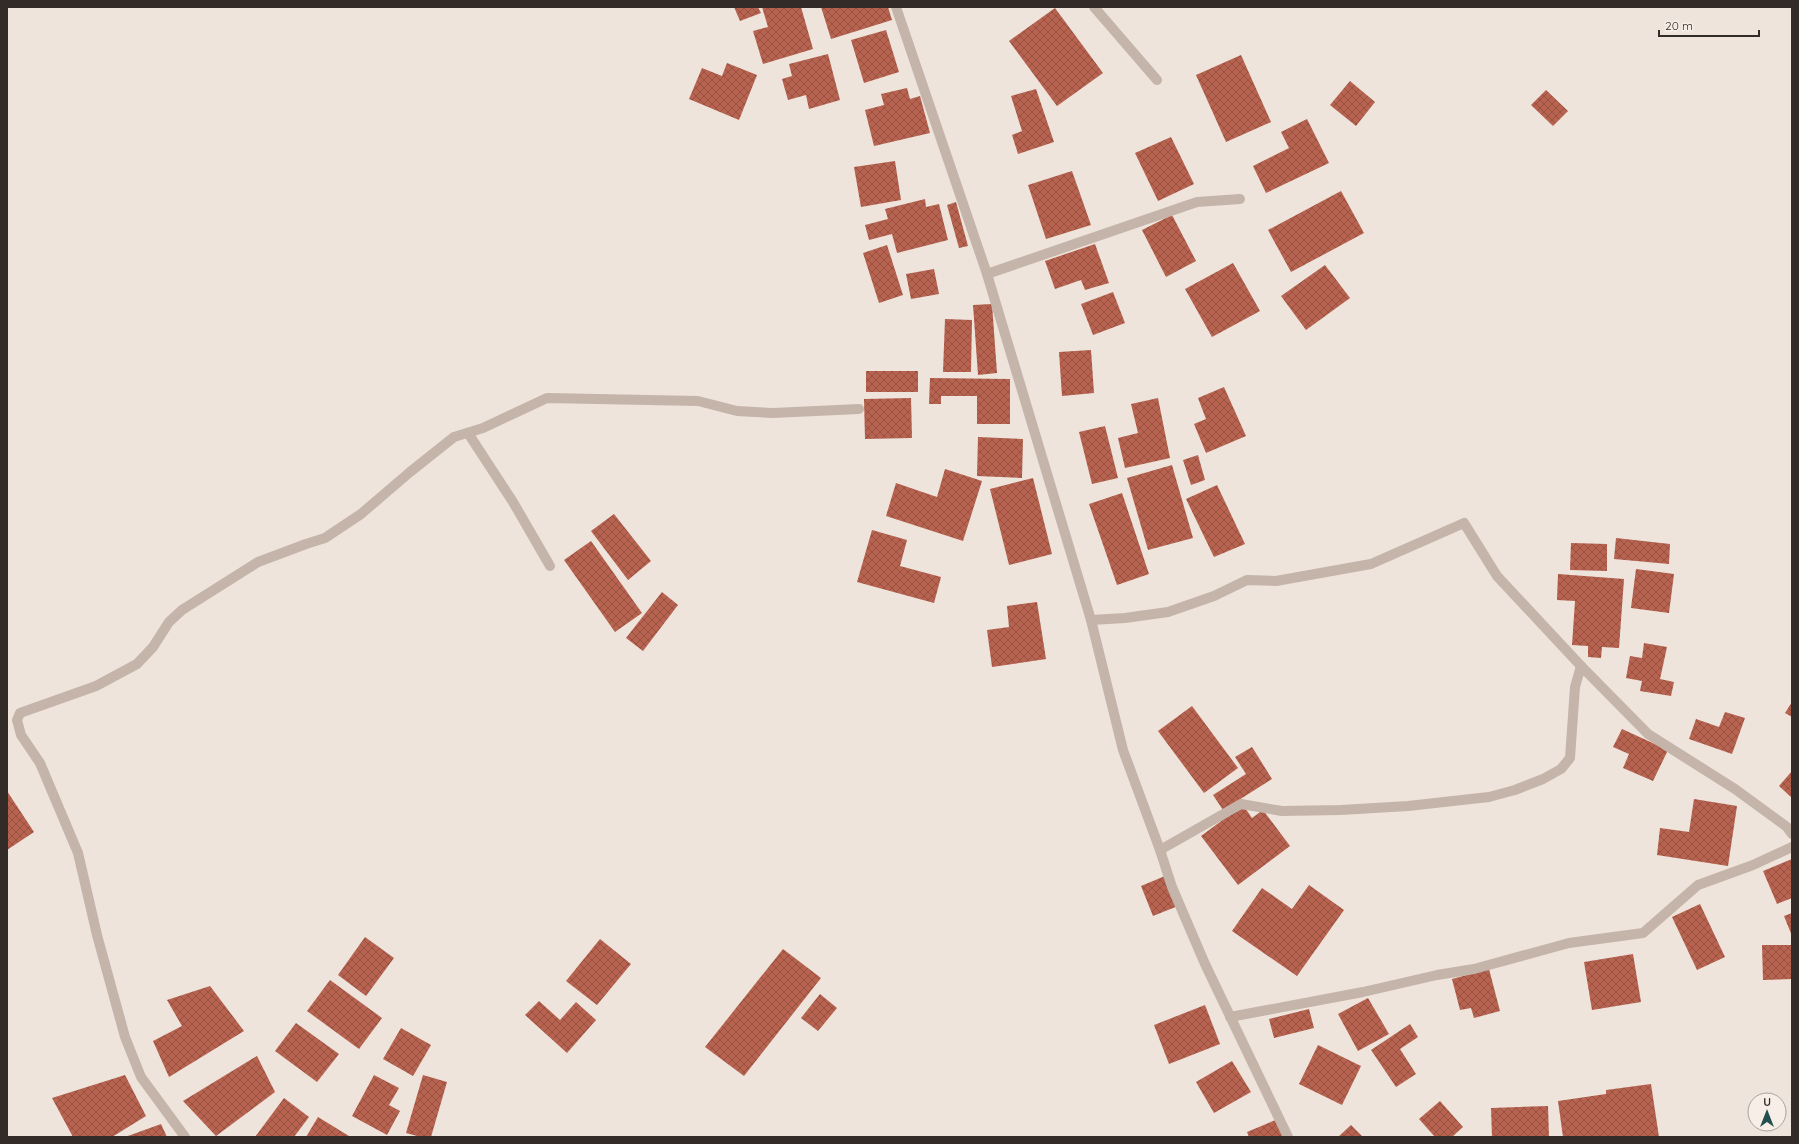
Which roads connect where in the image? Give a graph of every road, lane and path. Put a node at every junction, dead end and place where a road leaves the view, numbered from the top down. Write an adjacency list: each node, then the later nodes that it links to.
1 (896, 7): 5 (street)
2 (1094, 7): 3 (street)
3 (1157, 80)
4 (1240, 199): 5 (street)
5 (987, 274): 9 (street)
6 (859, 409): 7 (street)
7 (468, 433): 8 (street); 11 (street)
8 (550, 566)
9 (1091, 620): 10 (street); 15 (street)
10 (1581, 666): 13 (street); 15 (street)
11 (20, 713): 12 (street); 17 (street)
12 (7, 719)
13 (1792, 834)
14 (1792, 847): 16 (street)
15 (1160, 850): 16 (street)
16 (1230, 1017): 18 (street)
17 (185, 1137)
18 (1288, 1137)

